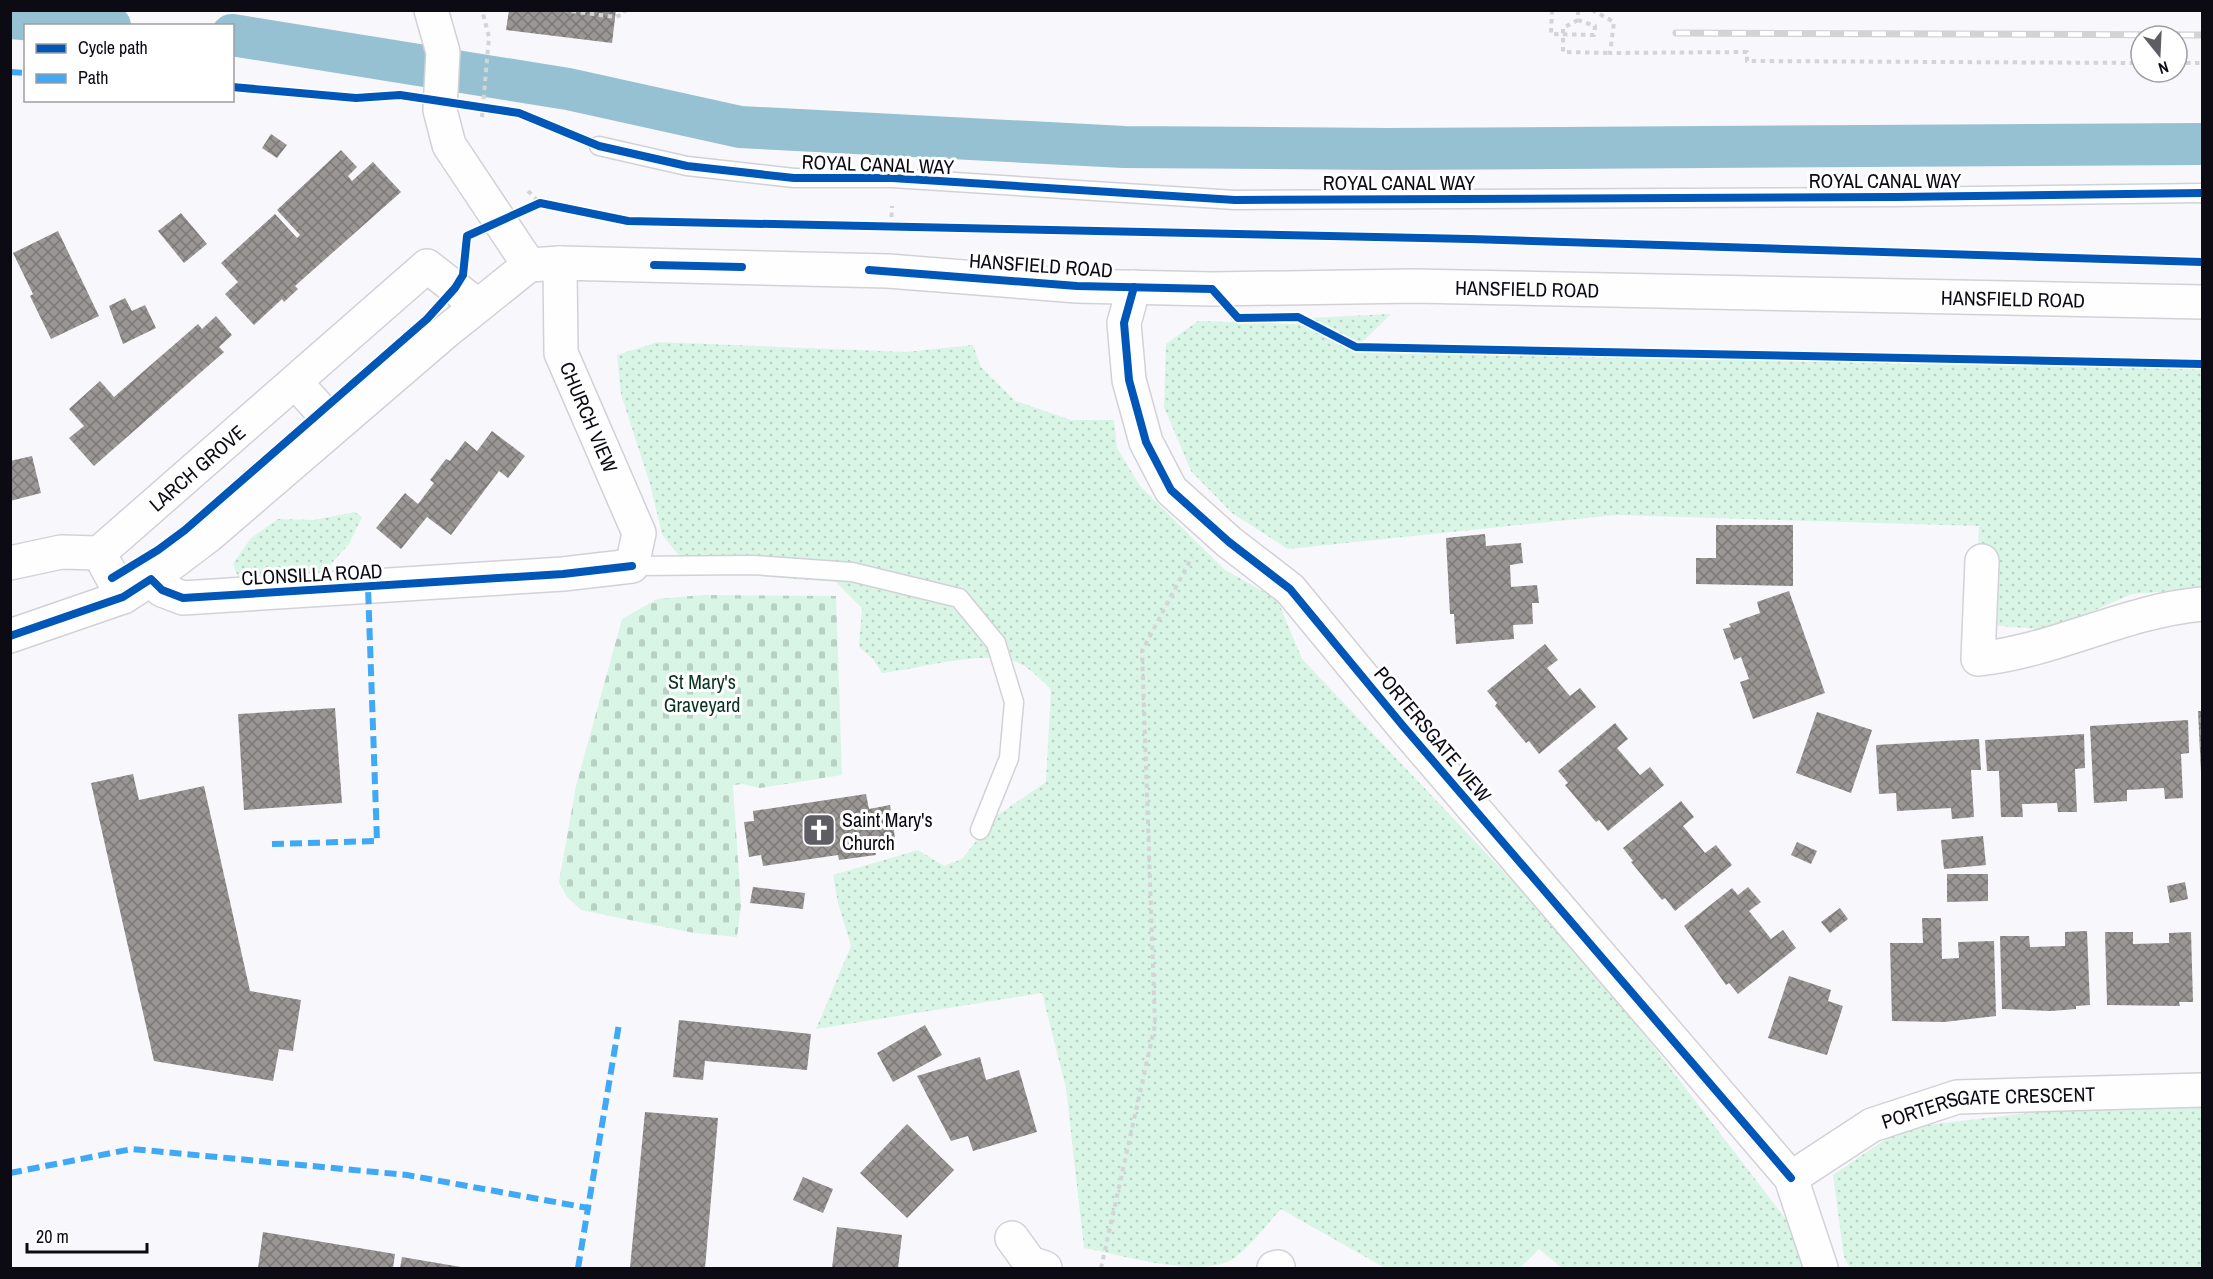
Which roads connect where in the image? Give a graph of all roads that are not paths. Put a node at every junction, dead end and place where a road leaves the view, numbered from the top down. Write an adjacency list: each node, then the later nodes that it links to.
1 (436, 23): 4 (street)
2 (599, 146): 3 (lane, ROYAL CANAL WAY)
3 (2202, 193)
4 (545, 264): 5 (street, HANSFIELD ROAD); 7 (street); 13 (street, CHURCH VIEW)
5 (1134, 287): 6 (street, HANSFIELD ROAD); 20 (street, PORTERSGATE VIEW)
6 (2202, 302)
7 (477, 305): 8 (street, LARCH GROVE); 9 (street)
8 (296, 383): 9 (street); 10 (street, LARCH GROVE)
9 (335, 426): 14 (street)
10 (99, 553): 12 (street); 15 (street)
11 (1982, 561): 16 (street)
12 (10, 563)
13 (632, 566): 14 (street, CLONSILLA ROAD); 18 (lane)
14 (151, 579): 15 (street)
15 (123, 597): 17 (street)
16 (2202, 604)
17 (10, 636)
18 (980, 830)
19 (2202, 1090): 20 (street, PORTERSGATE CRESCENT)
20 (1791, 1179): 23 (street, PORTERSGATE VIEW)
21 (1012, 1238): 22 (street)
22 (1045, 1269)
23 (1821, 1269)

